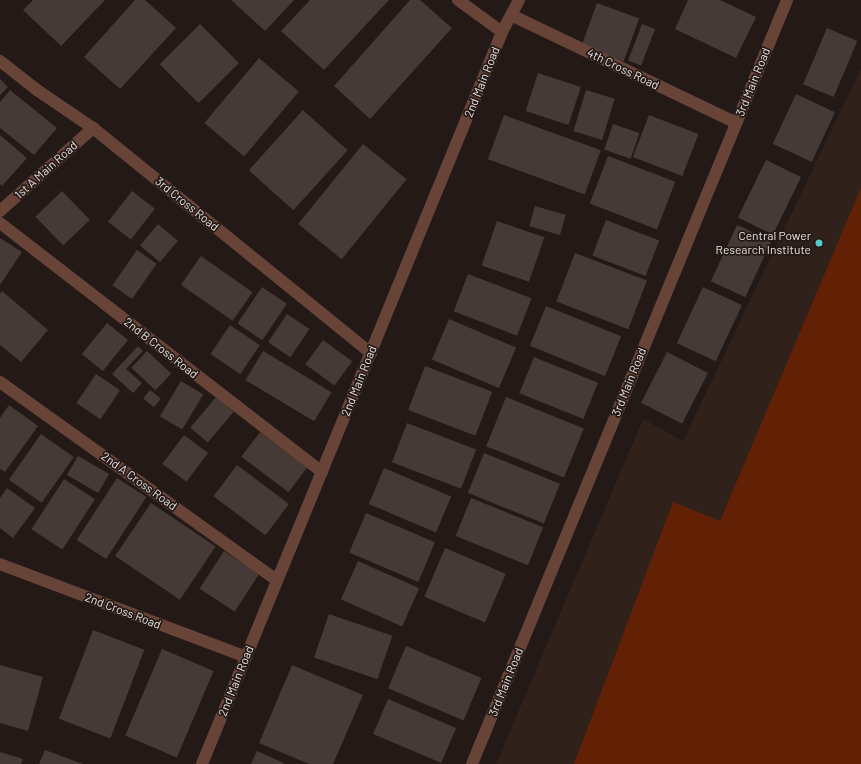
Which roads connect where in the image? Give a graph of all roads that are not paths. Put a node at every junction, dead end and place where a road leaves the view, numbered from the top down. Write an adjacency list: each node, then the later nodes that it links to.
1 (458, 0): 5 (street)
2 (519, 0): 4 (street, 2nd Main Road)
3 (787, 0): 7 (street, 3rd Main Road)
4 (511, 15): 5 (street, 2nd Main Road); 7 (street, 4th Cross Road)
5 (502, 32): 11 (street, 2nd Main Road)
6 (0, 61): 8 (street, 3rd Cross Road)
7 (736, 123): 18 (street, 3rd Main Road)
8 (93, 128): 9 (street, 1st A Main Road); 11 (street, 3rd Cross Road)
9 (0, 211)
10 (0, 223): 13 (street, 2nd B Cross Road)
11 (371, 353): 13 (street, 2nd Main Road)
12 (0, 382): 15 (street, 2nd A Cross Road)
13 (322, 472): 15 (street, 2nd Main Road)
14 (0, 564): 16 (street, 2nd Cross Road)
15 (277, 580): 16 (street, 2nd Main Road)
16 (246, 657): 17 (street, 2nd Main Road)
17 (202, 764)
18 (472, 764)

